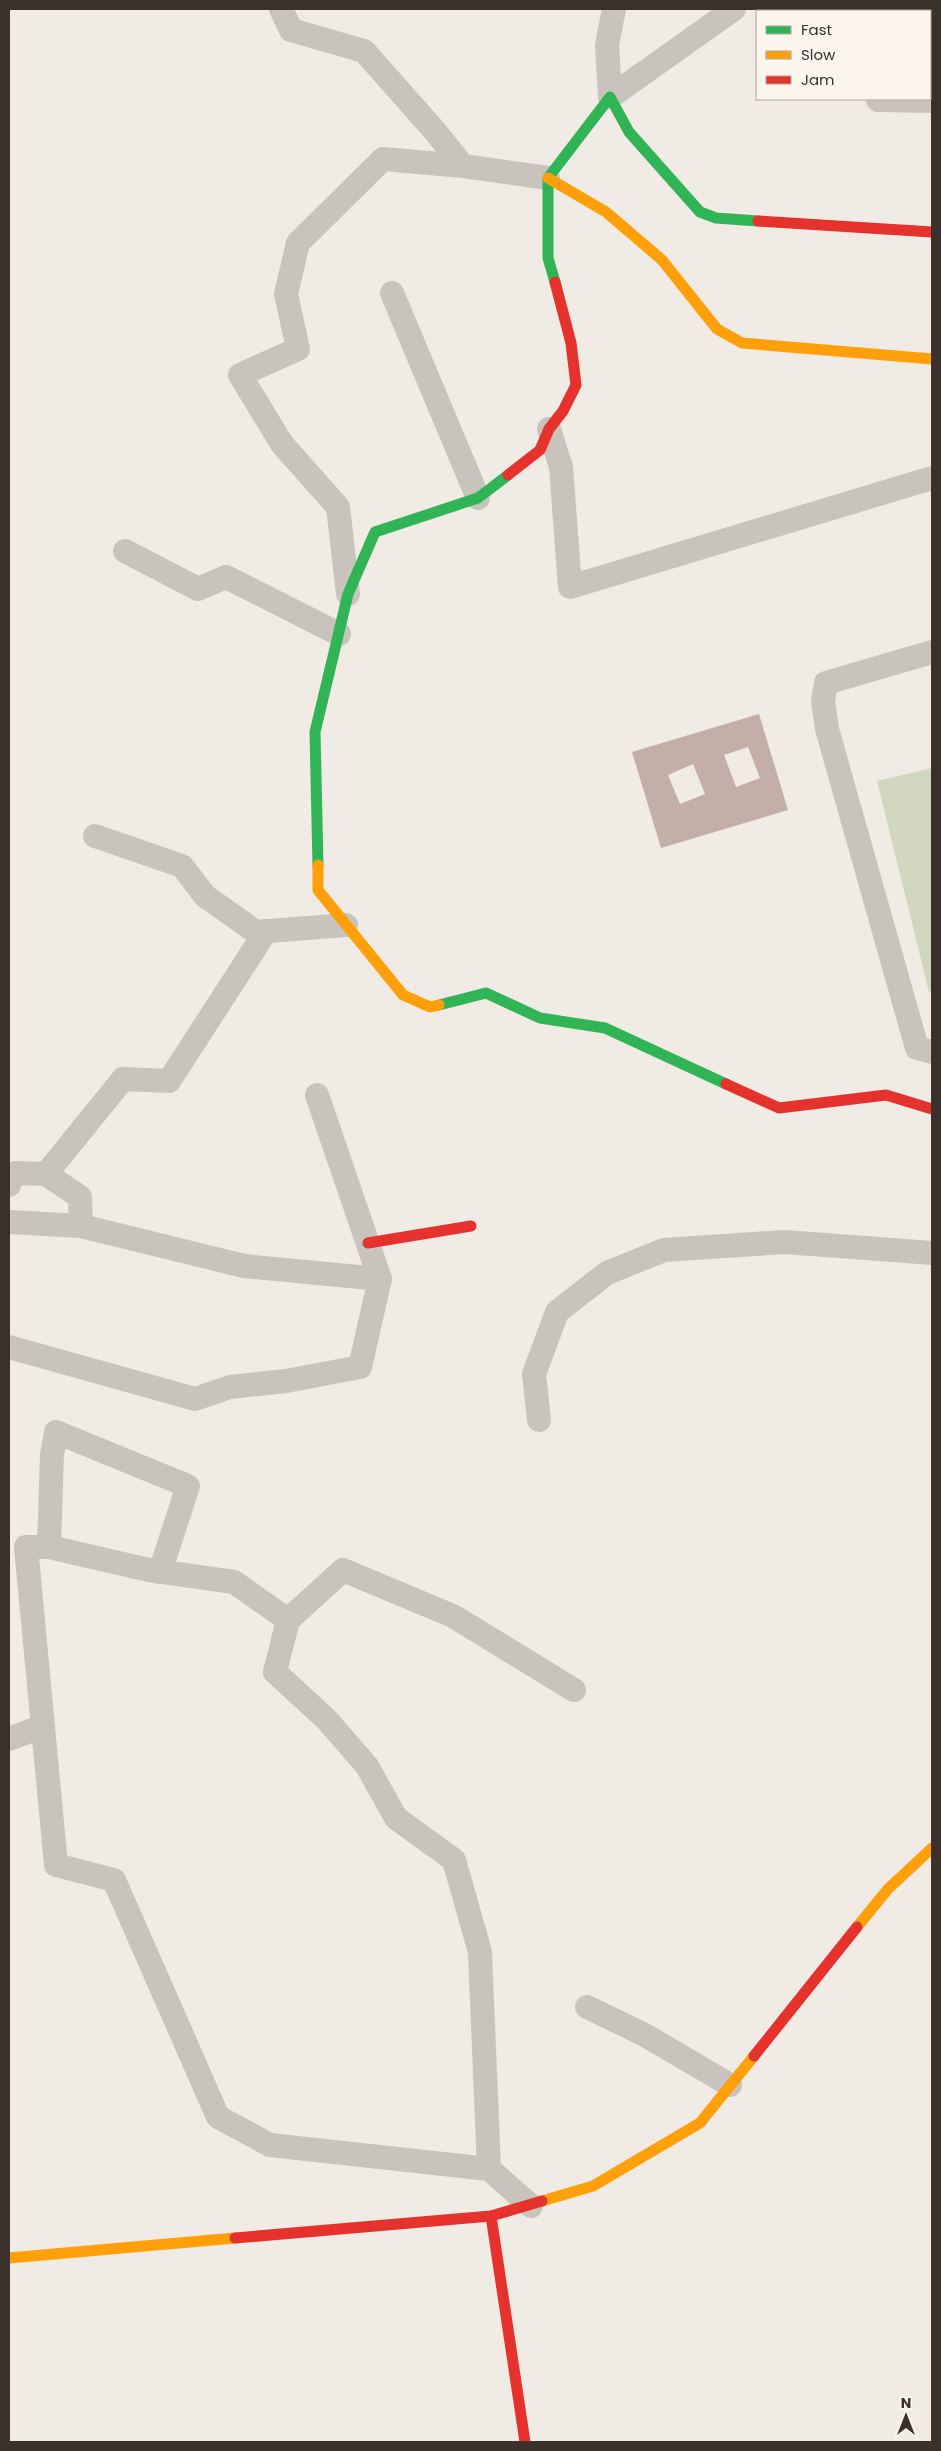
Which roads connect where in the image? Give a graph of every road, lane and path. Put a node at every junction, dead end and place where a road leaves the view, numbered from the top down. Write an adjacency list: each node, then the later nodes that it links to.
1 (281, 9): 7 (street)
2 (614, 9): 4 (street)
3 (734, 9): 4 (street)
4 (610, 97): 8 (street); 9 (street)
5 (878, 100): 6 (street)
6 (932, 101)
7 (463, 166): 8 (street); 16 (street)
8 (548, 178): 11 (street); 12 (street)
9 (932, 232)
10 (392, 293): 14 (street)
11 (932, 359)
12 (549, 429): 13 (street); 14 (street)
13 (932, 478)
14 (478, 498): 16 (street)
15 (124, 551): 17 (street)
16 (348, 594): 17 (street)
17 (339, 634): 20 (street)
18 (932, 652): 22 (street)
19 (95, 836): 21 (street)
20 (346, 925): 21 (street); 24 (street)
21 (266, 931): 25 (street)
22 (932, 1052)
23 (317, 1095): 30 (street)
24 (932, 1109)
25 (46, 1174): 26 (street); 28 (street)
26 (9, 1186)
27 (9, 1222): 28 (street)
28 (81, 1226): 32 (street)
29 (471, 1226): 30 (street)
30 (368, 1243): 32 (street)
31 (932, 1253): 34 (street)
32 (380, 1279): 33 (street)
33 (9, 1347)
34 (539, 1420)
35 (49, 1547): 36 (street); 36 (street); 39 (street)
36 (160, 1572): 37 (street)
37 (288, 1620): 38 (street); 44 (street)
38 (574, 1690)
39 (43, 1726): 40 (street); 44 (street)
40 (9, 1739)
41 (932, 1848): 43 (street)
42 (587, 2006): 43 (street)
43 (730, 2084): 45 (street)
44 (489, 2169): 45 (street)
45 (531, 2206): 46 (street)
46 (490, 2216): 47 (street); 48 (street)
47 (9, 2258)
48 (525, 2442)

